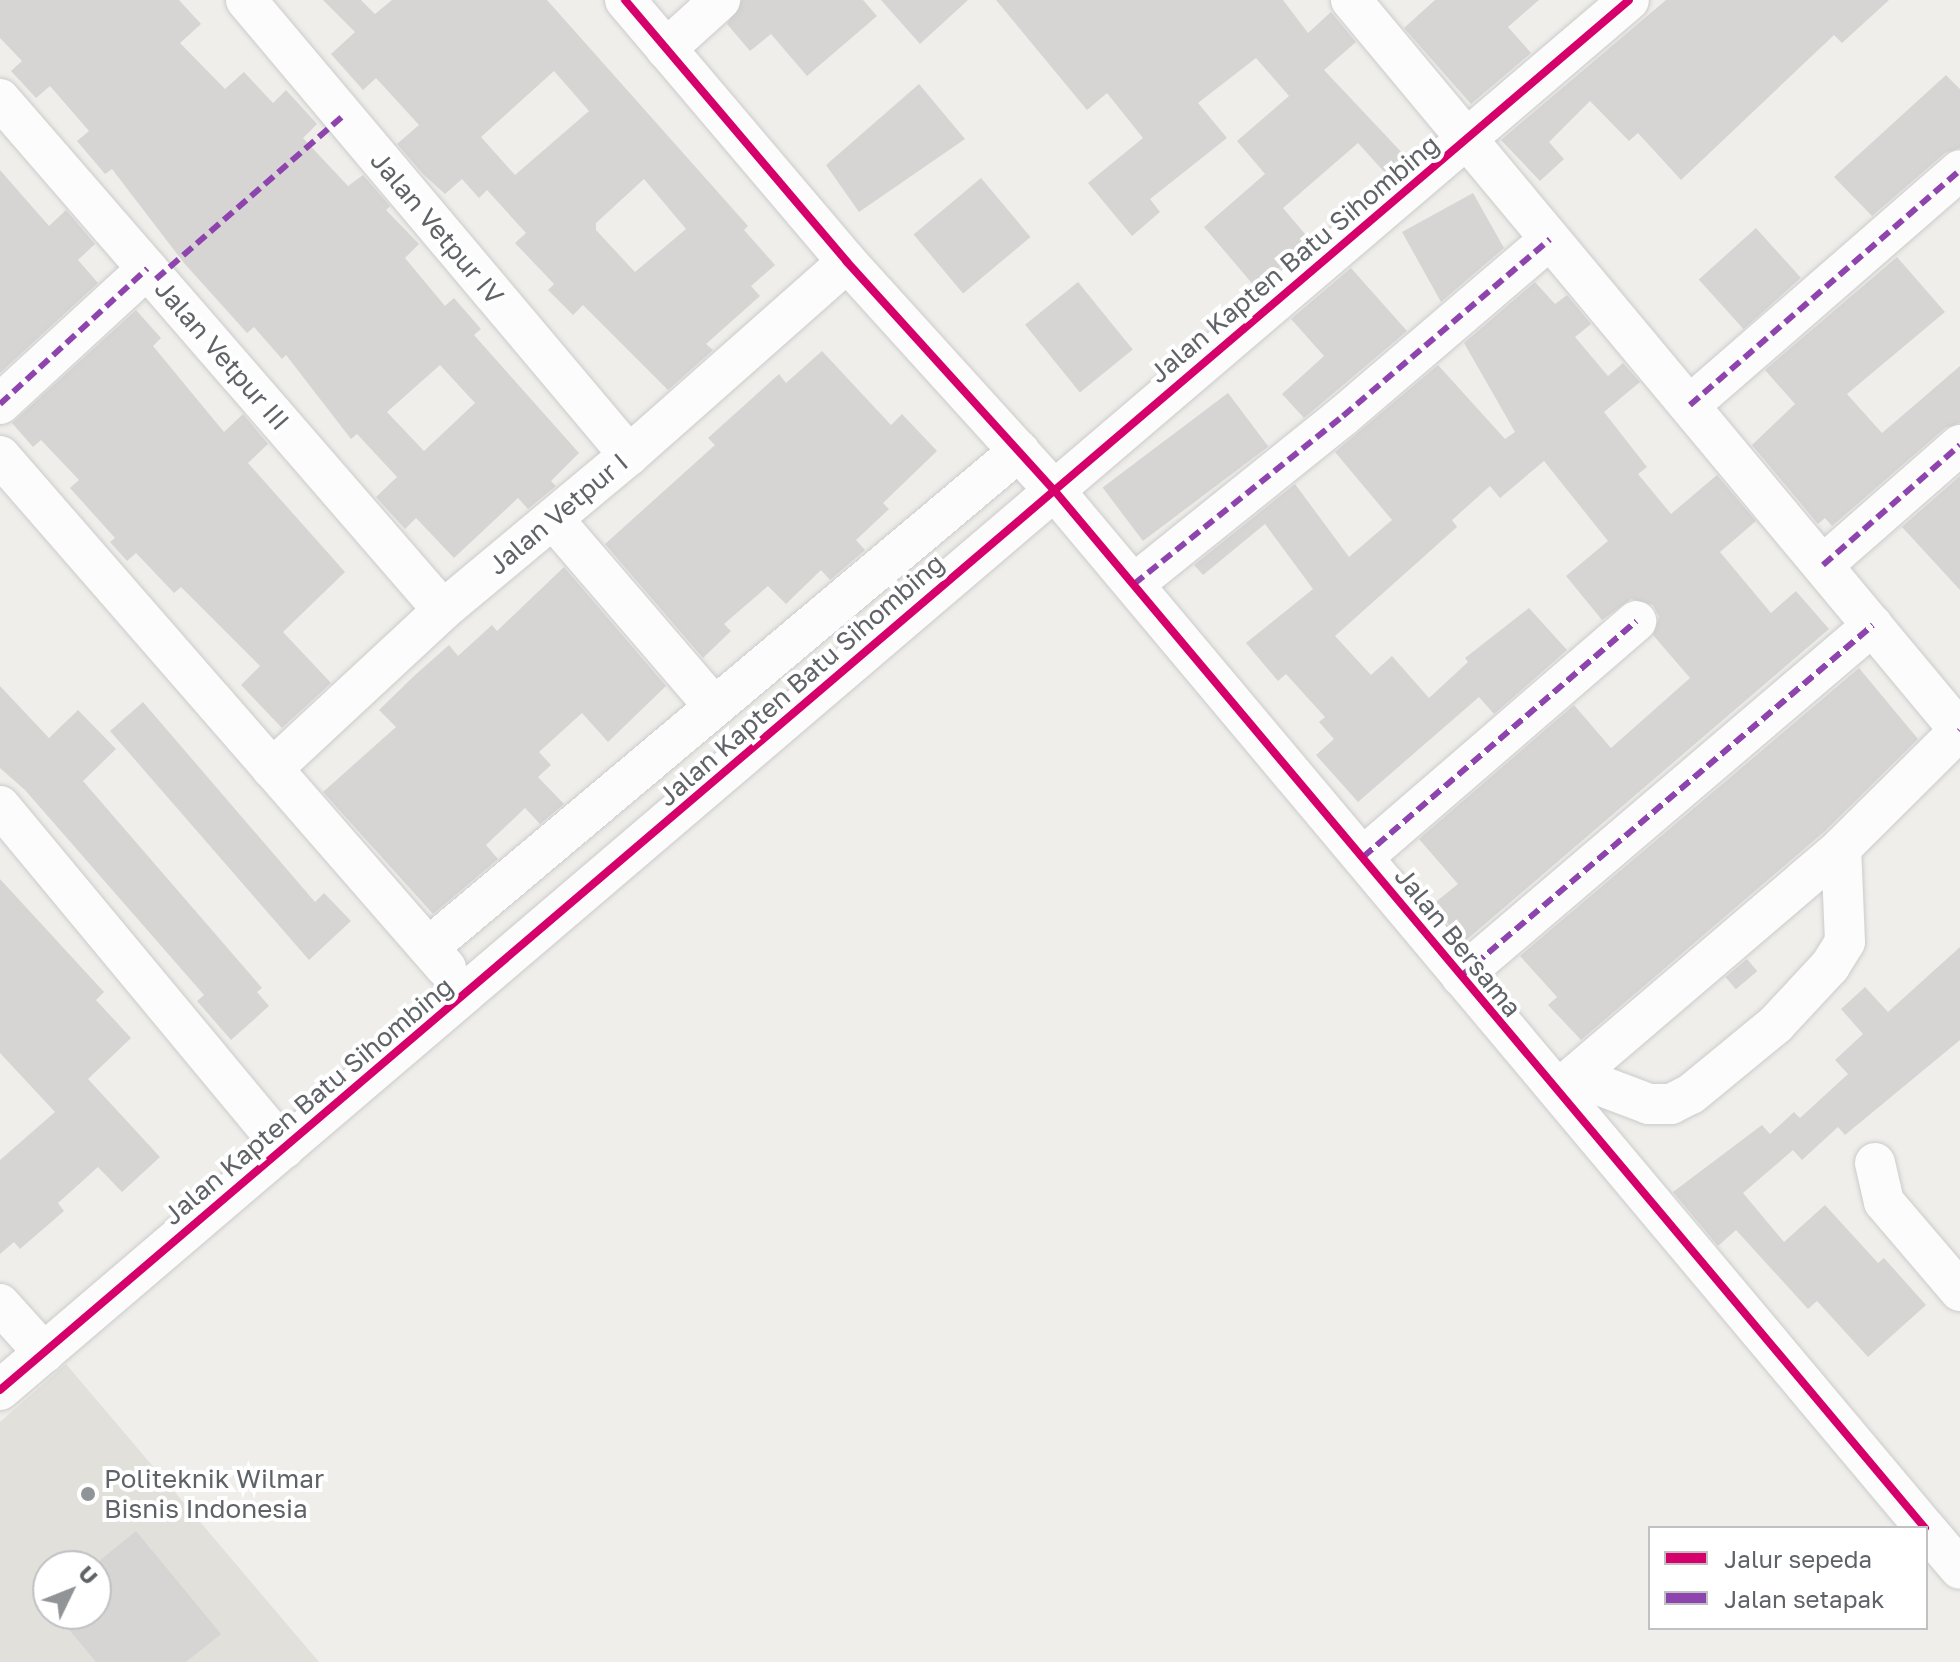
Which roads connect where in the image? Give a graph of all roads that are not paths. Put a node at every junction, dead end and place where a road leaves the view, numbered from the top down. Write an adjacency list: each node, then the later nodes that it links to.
1 (246, 0): 17 (street, Jalan Vetpur IV)
2 (625, 0): 6 (street, Jalan Bersama)
3 (720, 0): 6 (street)
4 (1351, 0): 8 (street)
5 (1629, 0): 8 (street, Jalan Kapten Batu Sihombing)
6 (666, 49): 11 (street, Jalan Bersama)
7 (0, 99): 12 (street, Jalan Vetpur III)
8 (1466, 139): 10 (street); 19 (street, Jalan Kapten Batu Sihombing)
9 (1960, 170): 14 (street)
10 (1550, 239): 14 (street); 22 (street)
11 (847, 262): 16 (street, Jalan Bersama); 17 (street, Jalan Vetpur I)
12 (147, 269): 13 (street); 23 (street, Jalan Vetpur III)
13 (0, 404)
14 (1690, 405): 21 (street)
15 (1960, 445): 21 (street)
16 (1019, 451): 19 (street, Jalan Bersama); 26 (street)
17 (629, 455): 20 (street, Jalan Vetpur I)
18 (0, 456): 28 (street)
19 (1054, 490): 22 (street, Jalan Bersama); 34 (street, Jalan Kapten Batu Sihombing)
20 (553, 519): 23 (street, Jalan Vetpur I); 26 (street)
21 (1823, 565): 25 (street)
22 (1134, 584): 31 (street, Jalan Bersama)
23 (443, 610): 28 (street, Jalan Vetpur I)
24 (1636, 621): 31 (street)
25 (1873, 625): 27 (street); 33 (street)
26 (713, 705): 32 (street)
27 (1960, 731): 30 (street)
28 (272, 769): 32 (street)
29 (0, 806): 36 (street)
30 (1841, 848): 35 (street); 35 (street)
31 (1363, 857): 33 (street, Jalan Bersama)
32 (429, 947): 34 (street)
33 (1461, 976): 35 (street, Jalan Bersama)
34 (466, 992): 36 (street, Jalan Kapten Batu Sihombing)
35 (1565, 1084): 42 (street, Jalan Bersama)
36 (284, 1148): 40 (street, Jalan Kapten Batu Sihombing)
37 (1875, 1163): 38 (street)
38 (1960, 1291)
39 (0, 1304): 40 (street)
40 (44, 1353): 41 (street, Jalan Kapten Batu Sihombing)
41 (0, 1390)
42 (1924, 1526)
43 (1928, 1530): 44 (street, Jalan Bersama)
44 (1960, 1569)

